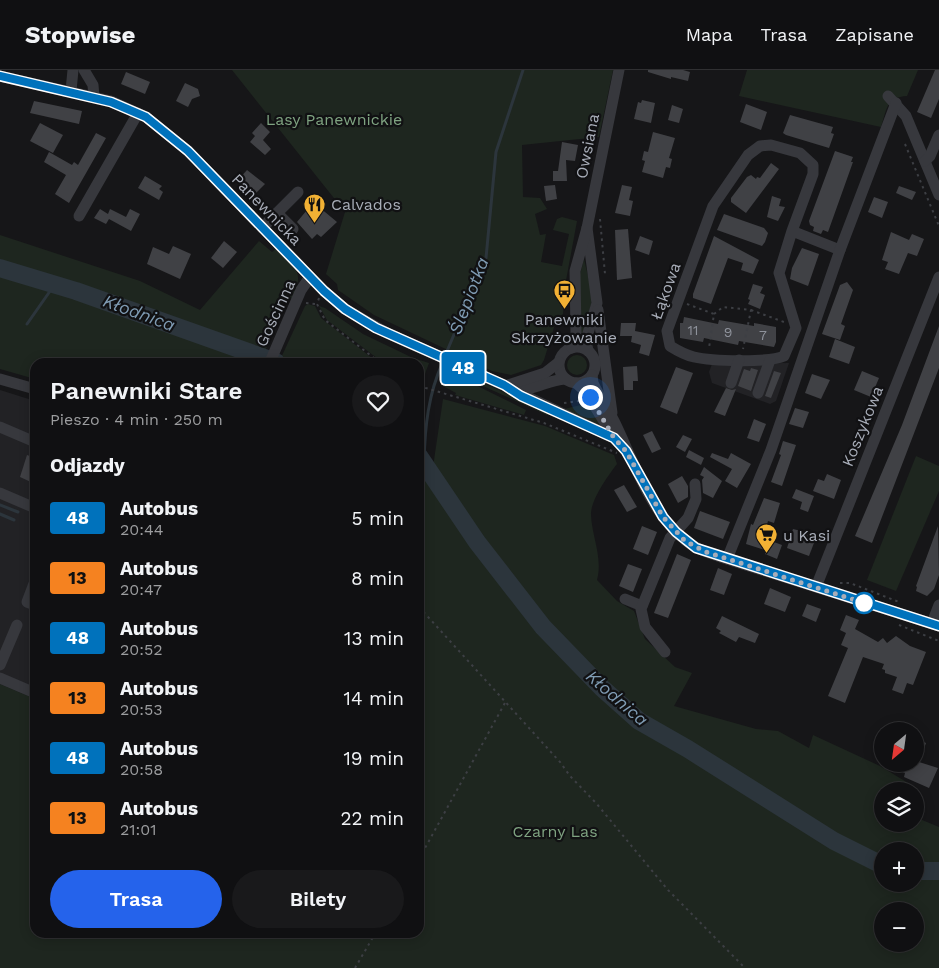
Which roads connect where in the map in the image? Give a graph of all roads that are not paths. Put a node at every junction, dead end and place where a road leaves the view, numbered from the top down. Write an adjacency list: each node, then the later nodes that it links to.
1 (73, 70): 5 (street)
2 (84, 70): 6 (street)
3 (619, 70): 15 (street, Owsiana)
4 (0, 76): 5 (street, Panewnicka)
5 (71, 92): 6 (street, Panewnicka)
6 (94, 97): 7 (street, Panewnicka)
7 (138, 113): 13 (street); 14 (street, Panewnicka)
8 (939, 135): 9 (street)
9 (925, 161): 11 (street); 18 (street)
10 (298, 192): 12 (street)
11 (939, 195)
12 (277, 213): 14 (street); 16 (street)
13 (79, 216)
14 (262, 228): 21 (street, Panewnicka)
15 (587, 228): 19 (street, Owsiana); 20 (street, Owsiana)
16 (293, 229)
17 (792, 231): 18 (street); 26 (street, Łąkowa); 28 (street, Łąkowa)
18 (840, 250): 46 (street)
19 (578, 257): 20 (street); 24 (street, Owsiana)
20 (592, 260): 23 (street, Owsiana)
21 (310, 277): 27 (street, Gościnna); 34 (street, Panewnicka)
22 (939, 277): 47 (street, Koszykowa)
23 (597, 303): 25 (street, Owsiana); 37 (street)
24 (572, 348): 25 (street); 29 (street)
25 (588, 351): 30 (street)
26 (741, 357): 28 (street, Łąkowa); 33 (street)
27 (272, 358)
28 (770, 360): 36 (street)
29 (559, 362): 32 (street); 34 (street)
30 (592, 375): 32 (street); 37 (street)
31 (0, 379): 35 (street)
32 (571, 381): 34 (street); 39 (street)
33 (731, 383)
34 (508, 387): 39 (street, Panewnicka)
35 (30, 388)
36 (758, 393)
37 (615, 423): 41 (street)
38 (0, 427): 40 (street)
39 (614, 438): 41 (street)
40 (30, 440)
41 (623, 453): 45 (street)
42 (695, 484): 45 (street)
43 (0, 493): 44 (street)
44 (30, 506)
45 (676, 532): 46 (street); 50 (street)
46 (726, 559): 47 (street)
47 (818, 583): 52 (street)
48 (624, 599): 50 (street)
49 (939, 605): 52 (street)
50 (642, 606): 53 (street)
51 (17, 625): 54 (street)
52 (935, 625)
53 (665, 652)
54 (0, 664)
55 (0, 678): 56 (street)
56 (30, 691)

